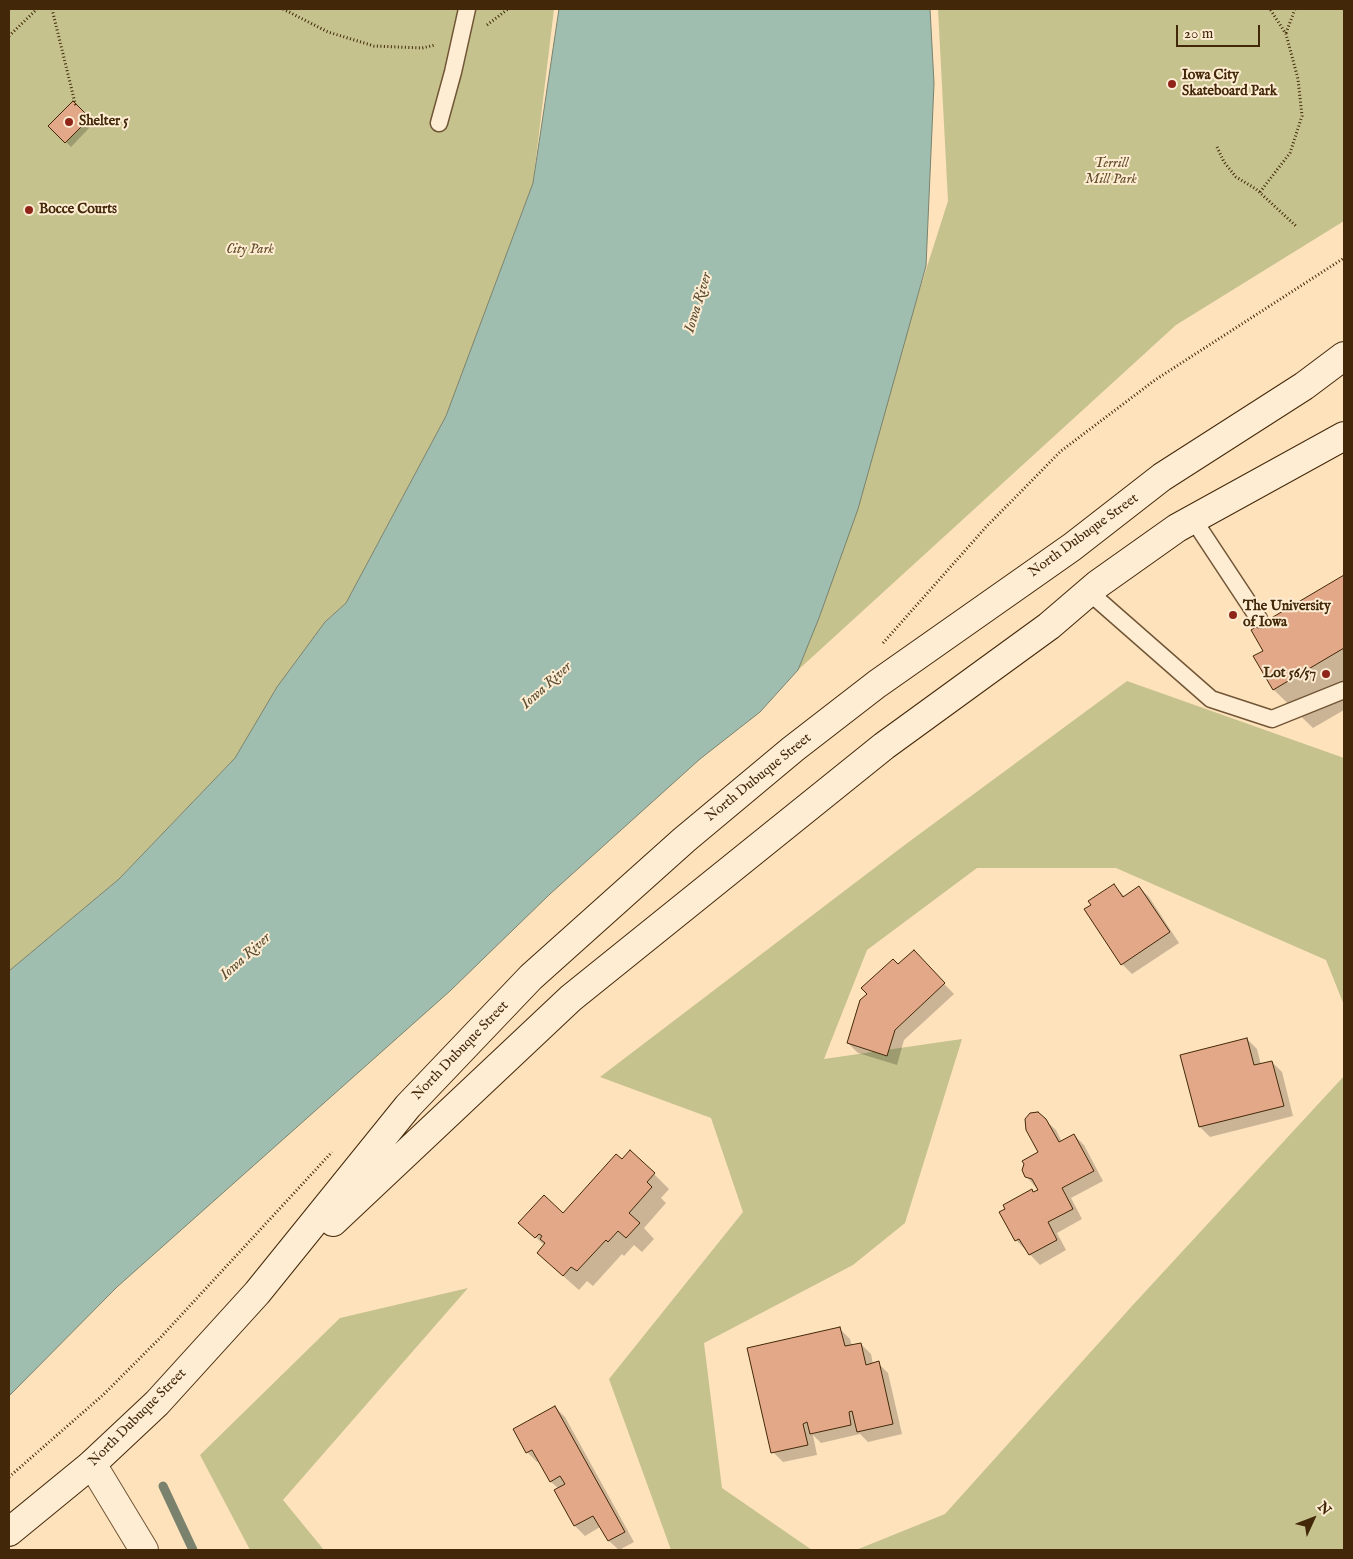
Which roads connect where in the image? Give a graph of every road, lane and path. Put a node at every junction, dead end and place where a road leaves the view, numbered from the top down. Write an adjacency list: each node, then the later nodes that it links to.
1 (37, 9): 9 (path)
2 (52, 9): 11 (path)
3 (283, 9): 10 (path)
4 (467, 9): 10 (lane)
5 (508, 9): 10 (path)
6 (1270, 9): 8 (path)
7 (1295, 9): 8 (path)
8 (1286, 34): 14 (path)
9 (9, 36)
10 (460, 41): 12 (lane)
11 (76, 107)
12 (439, 123)
13 (1217, 147): 14 (path)
14 (1260, 192): 15 (path)
15 (1297, 227)
16 (1344, 356): 22 (main road, North Dubuque Street)
17 (1344, 436): 18 (main road, North Dubuque Street)
18 (1193, 520): 19 (main road, North Dubuque Street); 20 (lane)
19 (1089, 592): 21 (lane); 22 (main road, North Dubuque Street)
20 (1259, 619)
21 (1344, 690)
22 (257, 1294): 23 (main road, North Dubuque Street)
23 (92, 1464): 24 (main road, North Dubuque Street); 25 (main road)
24 (9, 1532)
25 (144, 1550)

